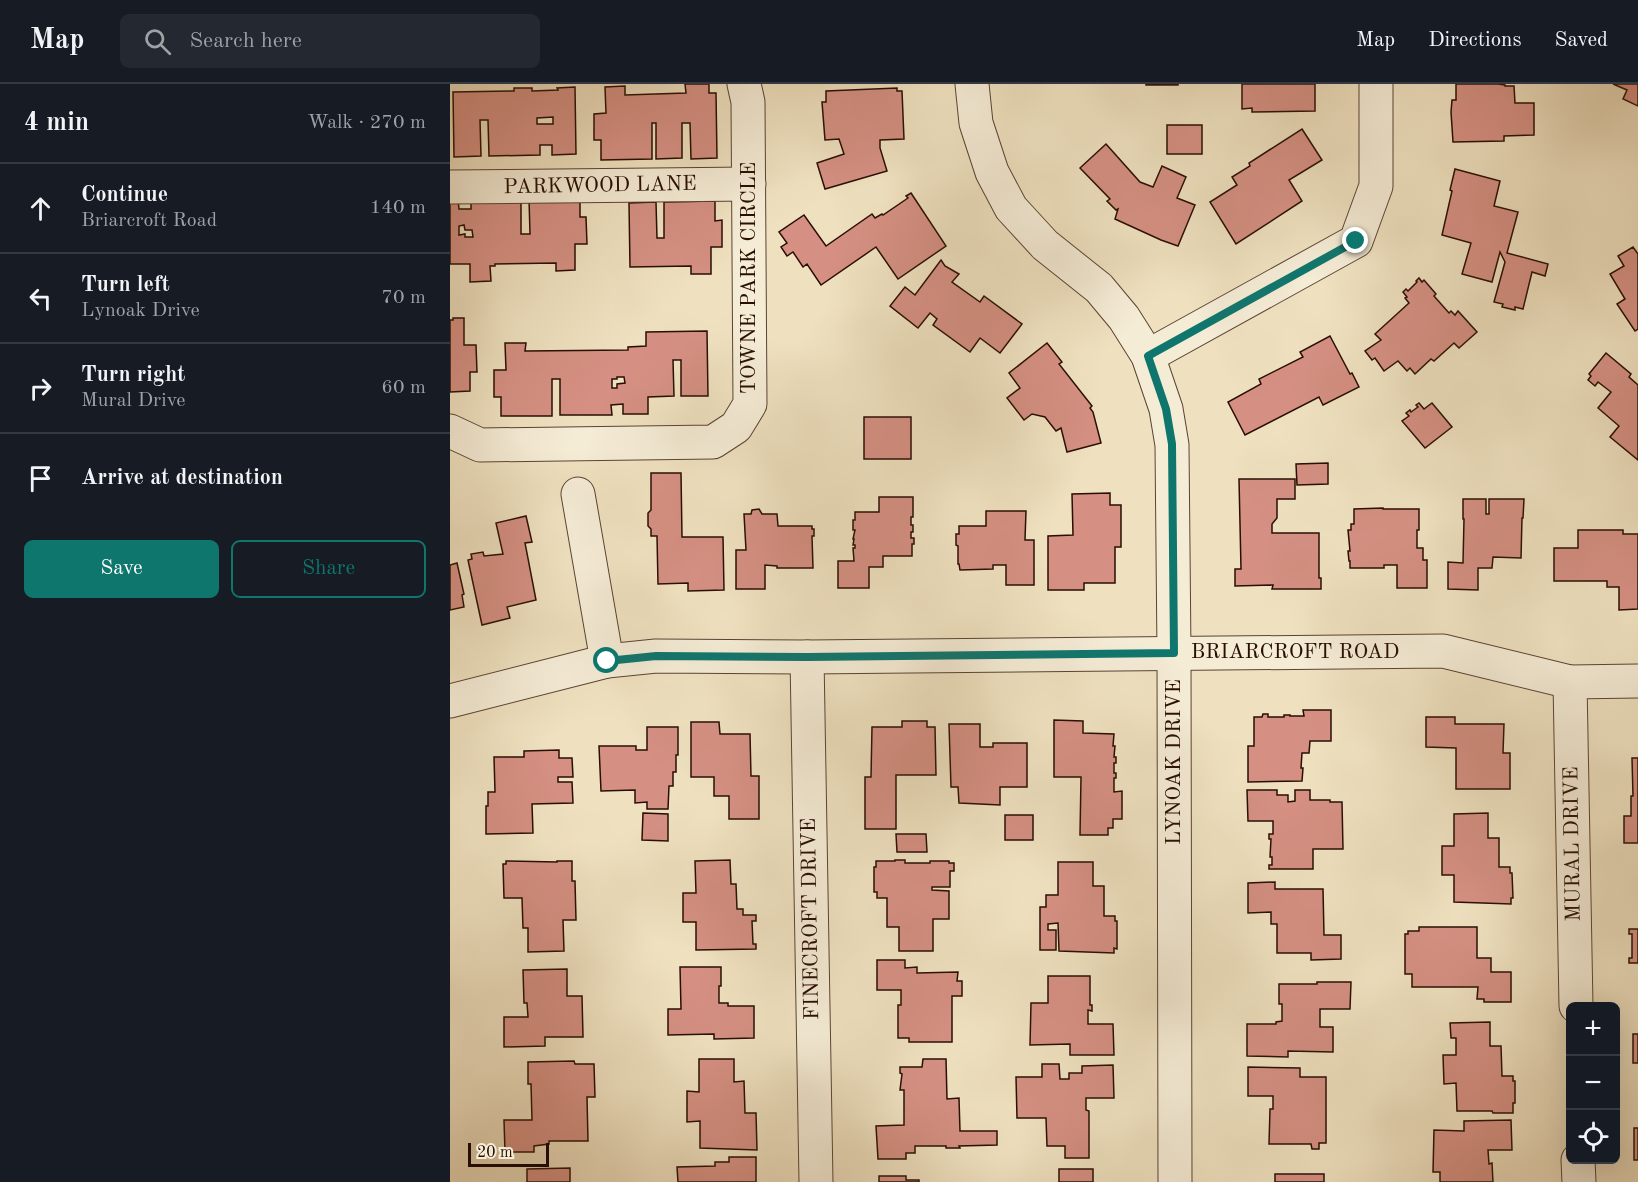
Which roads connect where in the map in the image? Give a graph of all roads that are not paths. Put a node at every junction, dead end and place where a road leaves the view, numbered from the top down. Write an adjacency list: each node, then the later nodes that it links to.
1 (744, 84): 4 (street, TOWNE PARK CIRCLE)
2 (972, 84): 6 (street, LYNOAK DRIVE)
3 (1376, 84): 6 (street)
4 (749, 184): 5 (street, PARKWOOD LANE); 7 (street, TOWNE PARK CIRCLE)
5 (450, 187)
6 (1148, 356): 9 (street, LYNOAK DRIVE)
7 (450, 431)
8 (578, 494): 11 (street)
9 (1174, 653): 10 (street, BRIARCROFT ROAD); 13 (street, BRIARCROFT ROAD); 18 (street, LYNOAK DRIVE)
10 (807, 657): 11 (street, BRIARCROFT ROAD); 17 (street, FINECROFT DRIVE)
11 (607, 661): 14 (street, BRIARCROFT ROAD)
12 (1638, 681): 13 (street, BRIARCROFT ROAD)
13 (1570, 682): 15 (street, MURAL DRIVE)
14 (450, 701)
15 (1576, 1002)
16 (1578, 1164): 19 (street)
17 (816, 1182)
18 (1175, 1182)
19 (1579, 1182)

